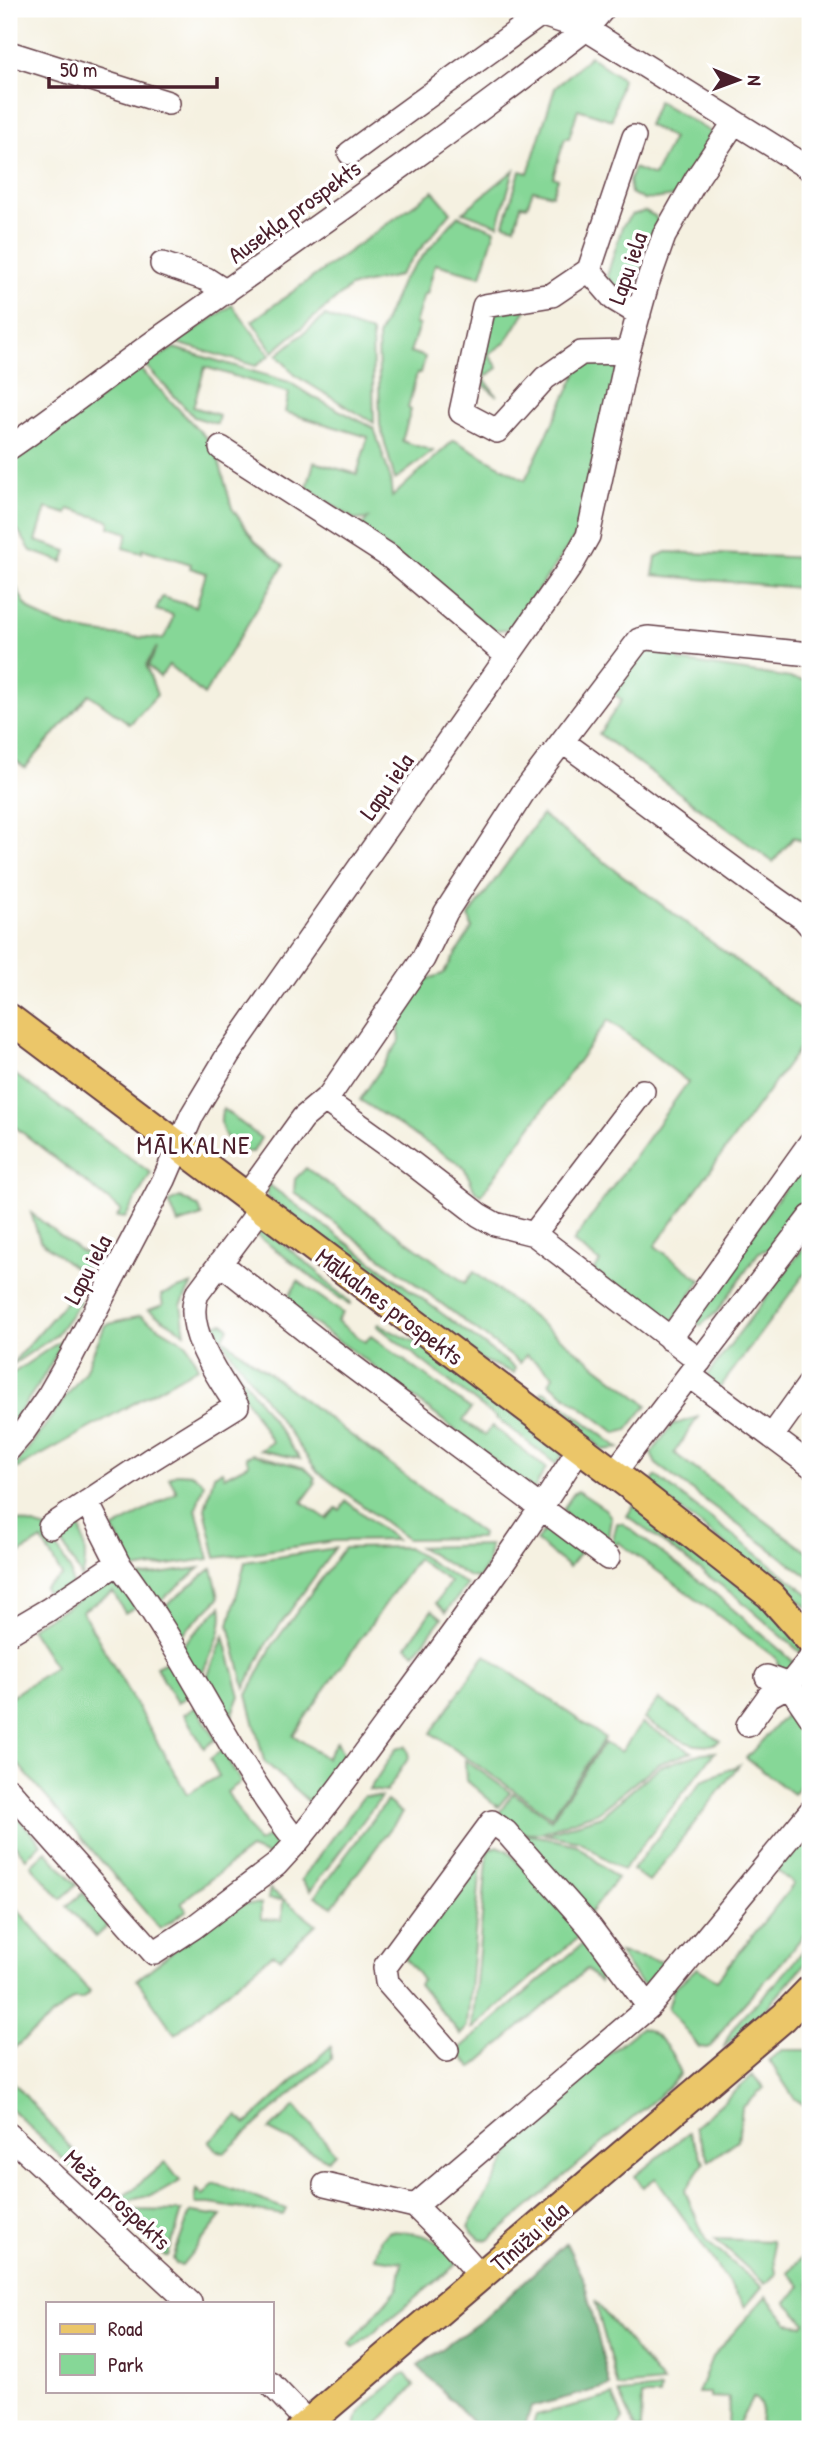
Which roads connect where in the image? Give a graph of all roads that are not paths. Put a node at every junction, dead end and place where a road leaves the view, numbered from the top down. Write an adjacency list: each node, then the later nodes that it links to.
1 (603, 9): 3 (street, Ausekļa prospekts)
2 (533, 12): 3 (street); 8 (street)
3 (586, 29): 6 (street); 12 (street, Ausekļa prospekts)
4 (9, 53): 5 (street)
5 (167, 103)
6 (734, 123): 9 (street); 13 (street, Lapu iela)
7 (634, 137): 11 (street)
8 (350, 153)
9 (810, 169)
10 (162, 264): 12 (street)
11 (589, 270): 13 (street); 14 (street)
12 (226, 292): 15 (street, Ausekļa prospekts)
13 (639, 314): 14 (street, Lapu iela)
14 (628, 352): 18 (street, Lapu iela)
15 (9, 448)
16 (221, 448): 18 (street)
17 (810, 654): 19 (street)
18 (507, 656): 25 (street, Lapu iela)
19 (563, 742): 20 (street); 23 (street)
20 (810, 926)
21 (9, 1018): 25 (main road, Mālkalnes prospekts)
22 (643, 1091): 28 (street)
23 (326, 1101): 26 (street); 28 (street)
24 (810, 1143): 30 (street)
25 (178, 1146): 26 (main road, Mālkalnes prospekts); 35 (street, Lapu iela)
26 (253, 1204): 29 (street); 34 (main road, Mālkalnes prospekts)
27 (810, 1217): 31 (street)
28 (534, 1234): 30 (street)
29 (220, 1263): 38 (street); 39 (street)
30 (670, 1339): 31 (street)
31 (694, 1368): 33 (street); 37 (street)
32 (810, 1383): 33 (street)
33 (772, 1436): 36 (street)
34 (580, 1447): 37 (main road, Mālkalnes prospekts); 39 (street)
35 (9, 1449)
36 (810, 1465)
37 (614, 1473): 43 (main road, Mālkalnes prospekts)
38 (87, 1502): 40 (street); 42 (street)
39 (543, 1507): 41 (street); 54 (street)
40 (50, 1527)
41 (608, 1558)
42 (118, 1563): 45 (street); 54 (street)
43 (770, 1595): 44 (main road, Mālkalnes prospekts); 46 (main road, Mālkalnes prospekts)
44 (810, 1617)
45 (9, 1633)
46 (810, 1640)
47 (810, 1659): 49 (street)
48 (767, 1677): 49 (street)
49 (789, 1685): 50 (street); 51 (street)
50 (810, 1717)
51 (748, 1725)
52 (9, 1790): 54 (street)
53 (810, 1812): 57 (street)
54 (297, 1842)
55 (810, 1968): 58 (main road, Tīnūžu iela)
56 (810, 1990): 58 (main road, Tīnūžu iela)
57 (649, 2007): 59 (street); 62 (street)
58 (754, 2041): 63 (main road, Tīnūžu iela)
59 (447, 2050)
60 (9, 2134): 64 (street, Meža prospekts)
61 (325, 2185): 62 (street)
62 (415, 2206): 63 (street)
63 (482, 2277): 66 (main road, Tīnūžu iela)
64 (189, 2302)
65 (273, 2387): 66 (street)
66 (307, 2427)

